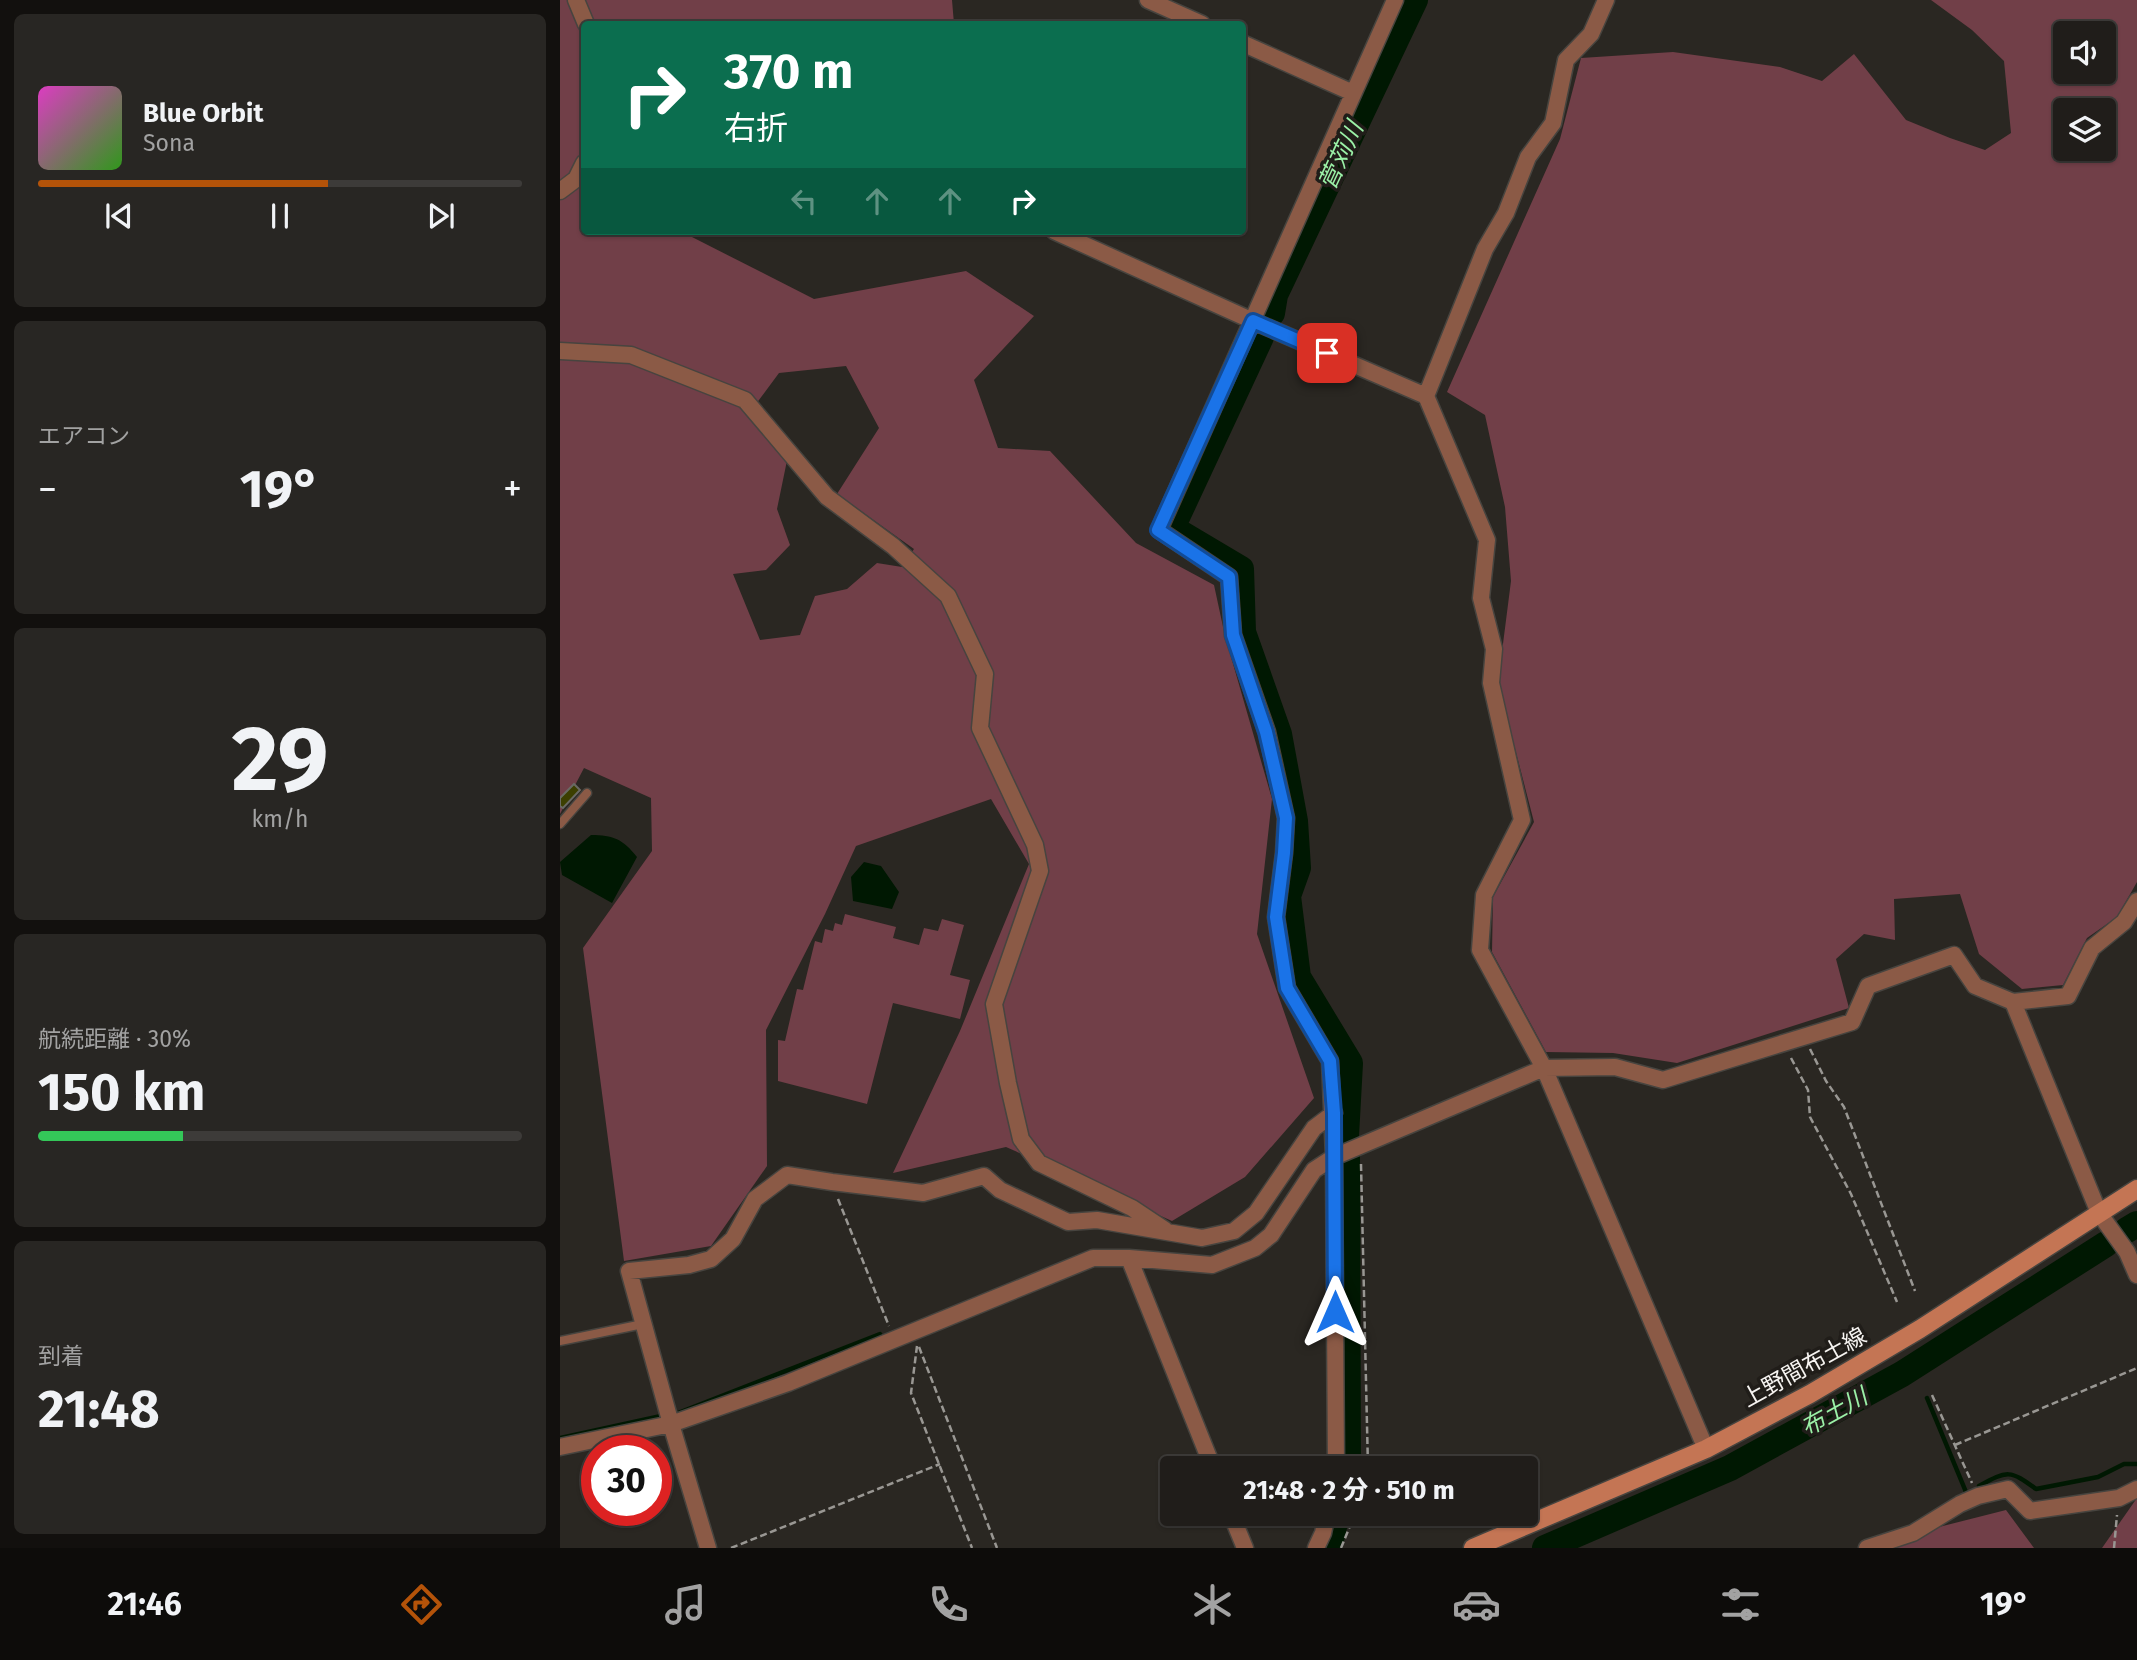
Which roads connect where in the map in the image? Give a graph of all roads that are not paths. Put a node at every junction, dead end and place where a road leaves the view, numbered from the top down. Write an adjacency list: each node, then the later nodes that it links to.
1 (576, 0): 5 (street)
2 (1148, 0): 6 (street)
3 (1395, 0): 8 (street)
4 (1606, 0): 14 (street)
5 (585, 21)
6 (1195, 21)
7 (1246, 45): 8 (street)
8 (1353, 93): 12 (street)
9 (581, 169): 10 (street)
10 (560, 191)
11 (1063, 235): 12 (street)
12 (1253, 321): 14 (street); 20 (street)
13 (560, 351): 24 (street)
14 (1426, 396): 19 (street)
15 (587, 793): 16 (lane)
16 (560, 824)
17 (2137, 901): 18 (street)
18 (2012, 1002): 19 (street); 23 (street)
19 (1544, 1068): 21 (street); 31 (street)
20 (1334, 1113): 21 (street); 24 (street)
21 (1334, 1157): 25 (street); 33 (street)
22 (2137, 1189): 23 (main road, 上野間布土線)
23 (2099, 1213): 26 (street); 31 (main road, 上野間布土線)
24 (1165, 1230): 27 (street)
25 (1129, 1258): 29 (street); 32 (street)
26 (2137, 1275)
27 (643, 1324): 28 (lane); 29 (street)
28 (560, 1340)
29 (671, 1424): 30 (street); 37 (street)
30 (560, 1447)
31 (1706, 1449): 40 (main road, 上野間布土線)
32 (1208, 1456)
33 (1336, 1456)
34 (2137, 1489): 41 (street)
35 (1236, 1526): 38 (street)
36 (1324, 1526): 39 (street)
37 (708, 1548)
38 (1245, 1548)
39 (1317, 1548)
40 (1474, 1548)
41 (1867, 1548)

